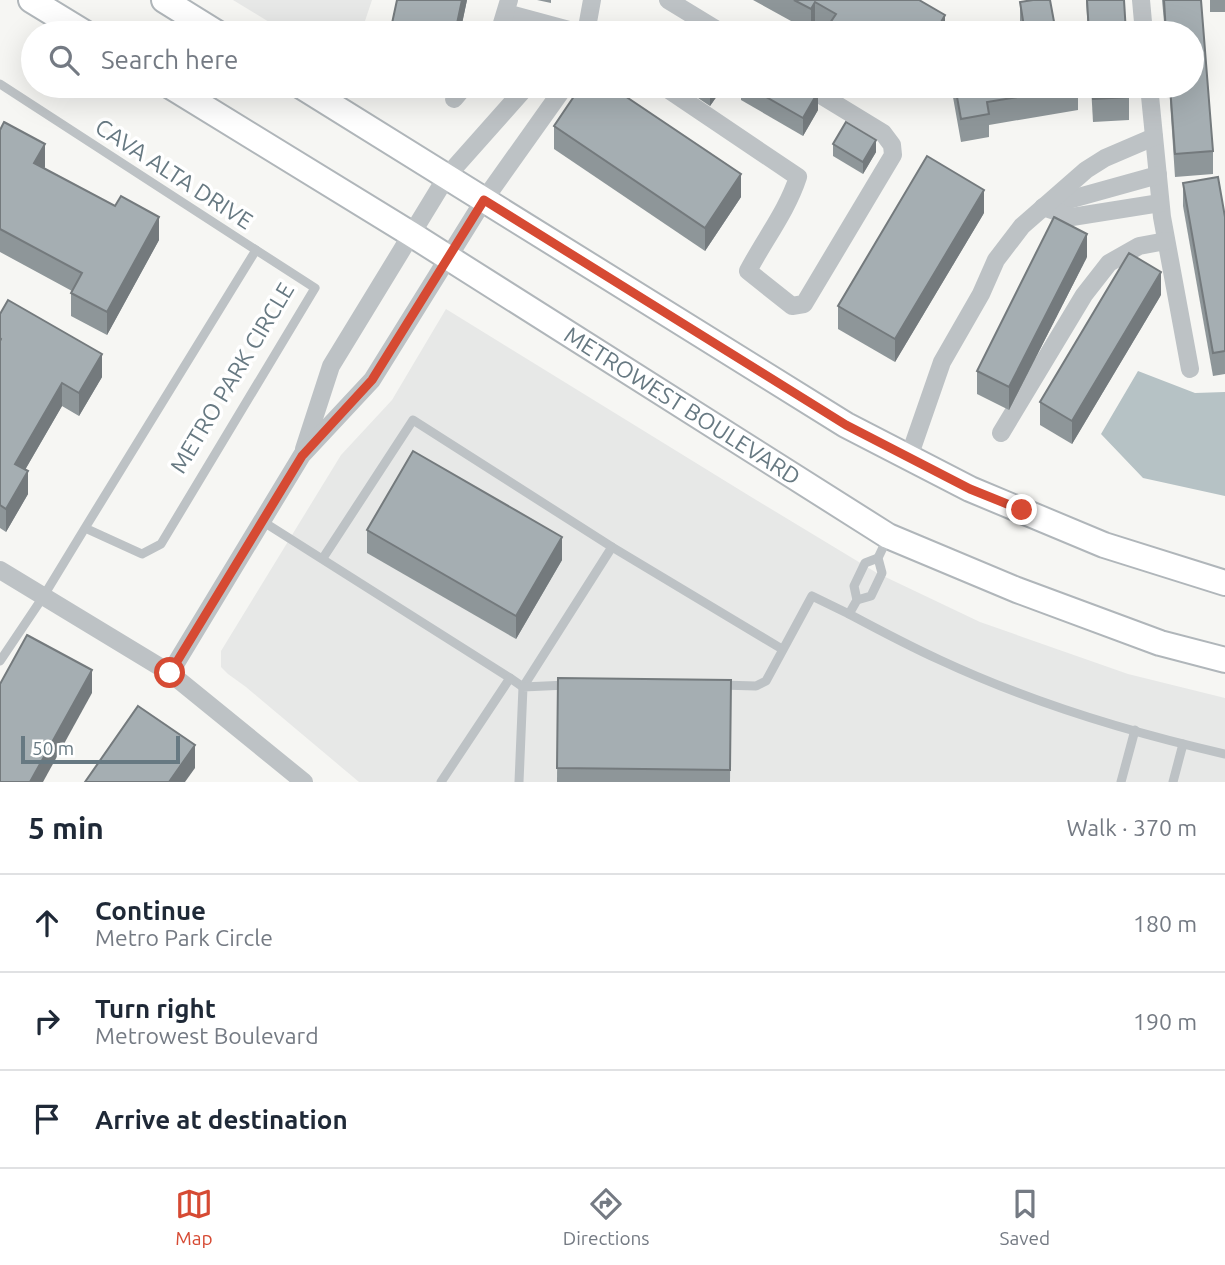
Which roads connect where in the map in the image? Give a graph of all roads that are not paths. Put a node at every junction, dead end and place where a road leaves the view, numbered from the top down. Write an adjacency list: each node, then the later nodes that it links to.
1 (31, 0): 7 (street)
2 (163, 0): 8 (street)
3 (592, 0): 10 (street)
4 (668, 0): 11 (street)
5 (1140, 0): 12 (street)
6 (507, 7): 9 (street)
7 (65, 21)
8 (197, 21)
9 (534, 21)
10 (588, 21)
11 (702, 21)
12 (1143, 21)
13 (0, 84): 14 (lane, CAVA ALTA DRIVE)
14 (21, 98)
15 (22, 98): 31 (lane, CAVA ALTA DRIVE)
16 (190, 98): 29 (street, METROWEST BOULEVARD)
17 (320, 98): 25 (street)
18 (516, 98): 25 (street)
19 (556, 98): 26 (street)
20 (681, 98): 21 (street)
21 (825, 98)
22 (1150, 98): 23 (street)
23 (1154, 137): 24 (street); 28 (street)
24 (1158, 175): 27 (street); 28 (street)
25 (447, 176): 26 (street); 29 (street)
26 (484, 200): 32 (street); 36 (street)
27 (1160, 203): 28 (street); 30 (street)
28 (1044, 207): 36 (street)
29 (411, 234): 32 (street, METROWEST BOULEVARD); 35 (street)
30 (1166, 241): 33 (street); 34 (street)
31 (256, 250): 38 (lane, METRO PARK CIRCLE); 38 (lane, METRO PARK CIRCLE)
32 (448, 259): 35 (street); 40 (street, METROWEST BOULEVARD)
33 (1190, 369)
34 (1001, 433)
35 (302, 456): 37 (street)
36 (909, 457): 43 (street)
37 (262, 521): 41 (lane); 50 (street)
38 (85, 528): 44 (lane, METRO PARK CIRCLE)
39 (612, 547): 41 (lane); 47 (lane); 54 (lane)
40 (883, 547): 45 (lane); 45 (lane); 49 (street, METROWEST BOULEVARD)
41 (323, 558): 51 (lane)
42 (0, 570): 44 (street)
43 (1225, 583)
44 (43, 597): 48 (lane, METRO PARK CIRCLE); 50 (street)
45 (857, 600): 46 (lane)
46 (849, 614): 47 (lane); 55 (lane)
47 (782, 649): 53 (lane)
48 (0, 660)
49 (1225, 660)
50 (170, 673): 58 (street)
51 (510, 678): 54 (lane); 59 (lane)
52 (573, 685): 54 (lane)
53 (707, 685)
54 (523, 687): 60 (lane)
55 (1135, 730): 56 (lane); 61 (lane)
56 (1183, 744): 57 (lane); 62 (lane)
57 (1225, 754)
58 (304, 782)
59 (441, 782)
60 (519, 782)
61 (1121, 782)
62 (1173, 782)

